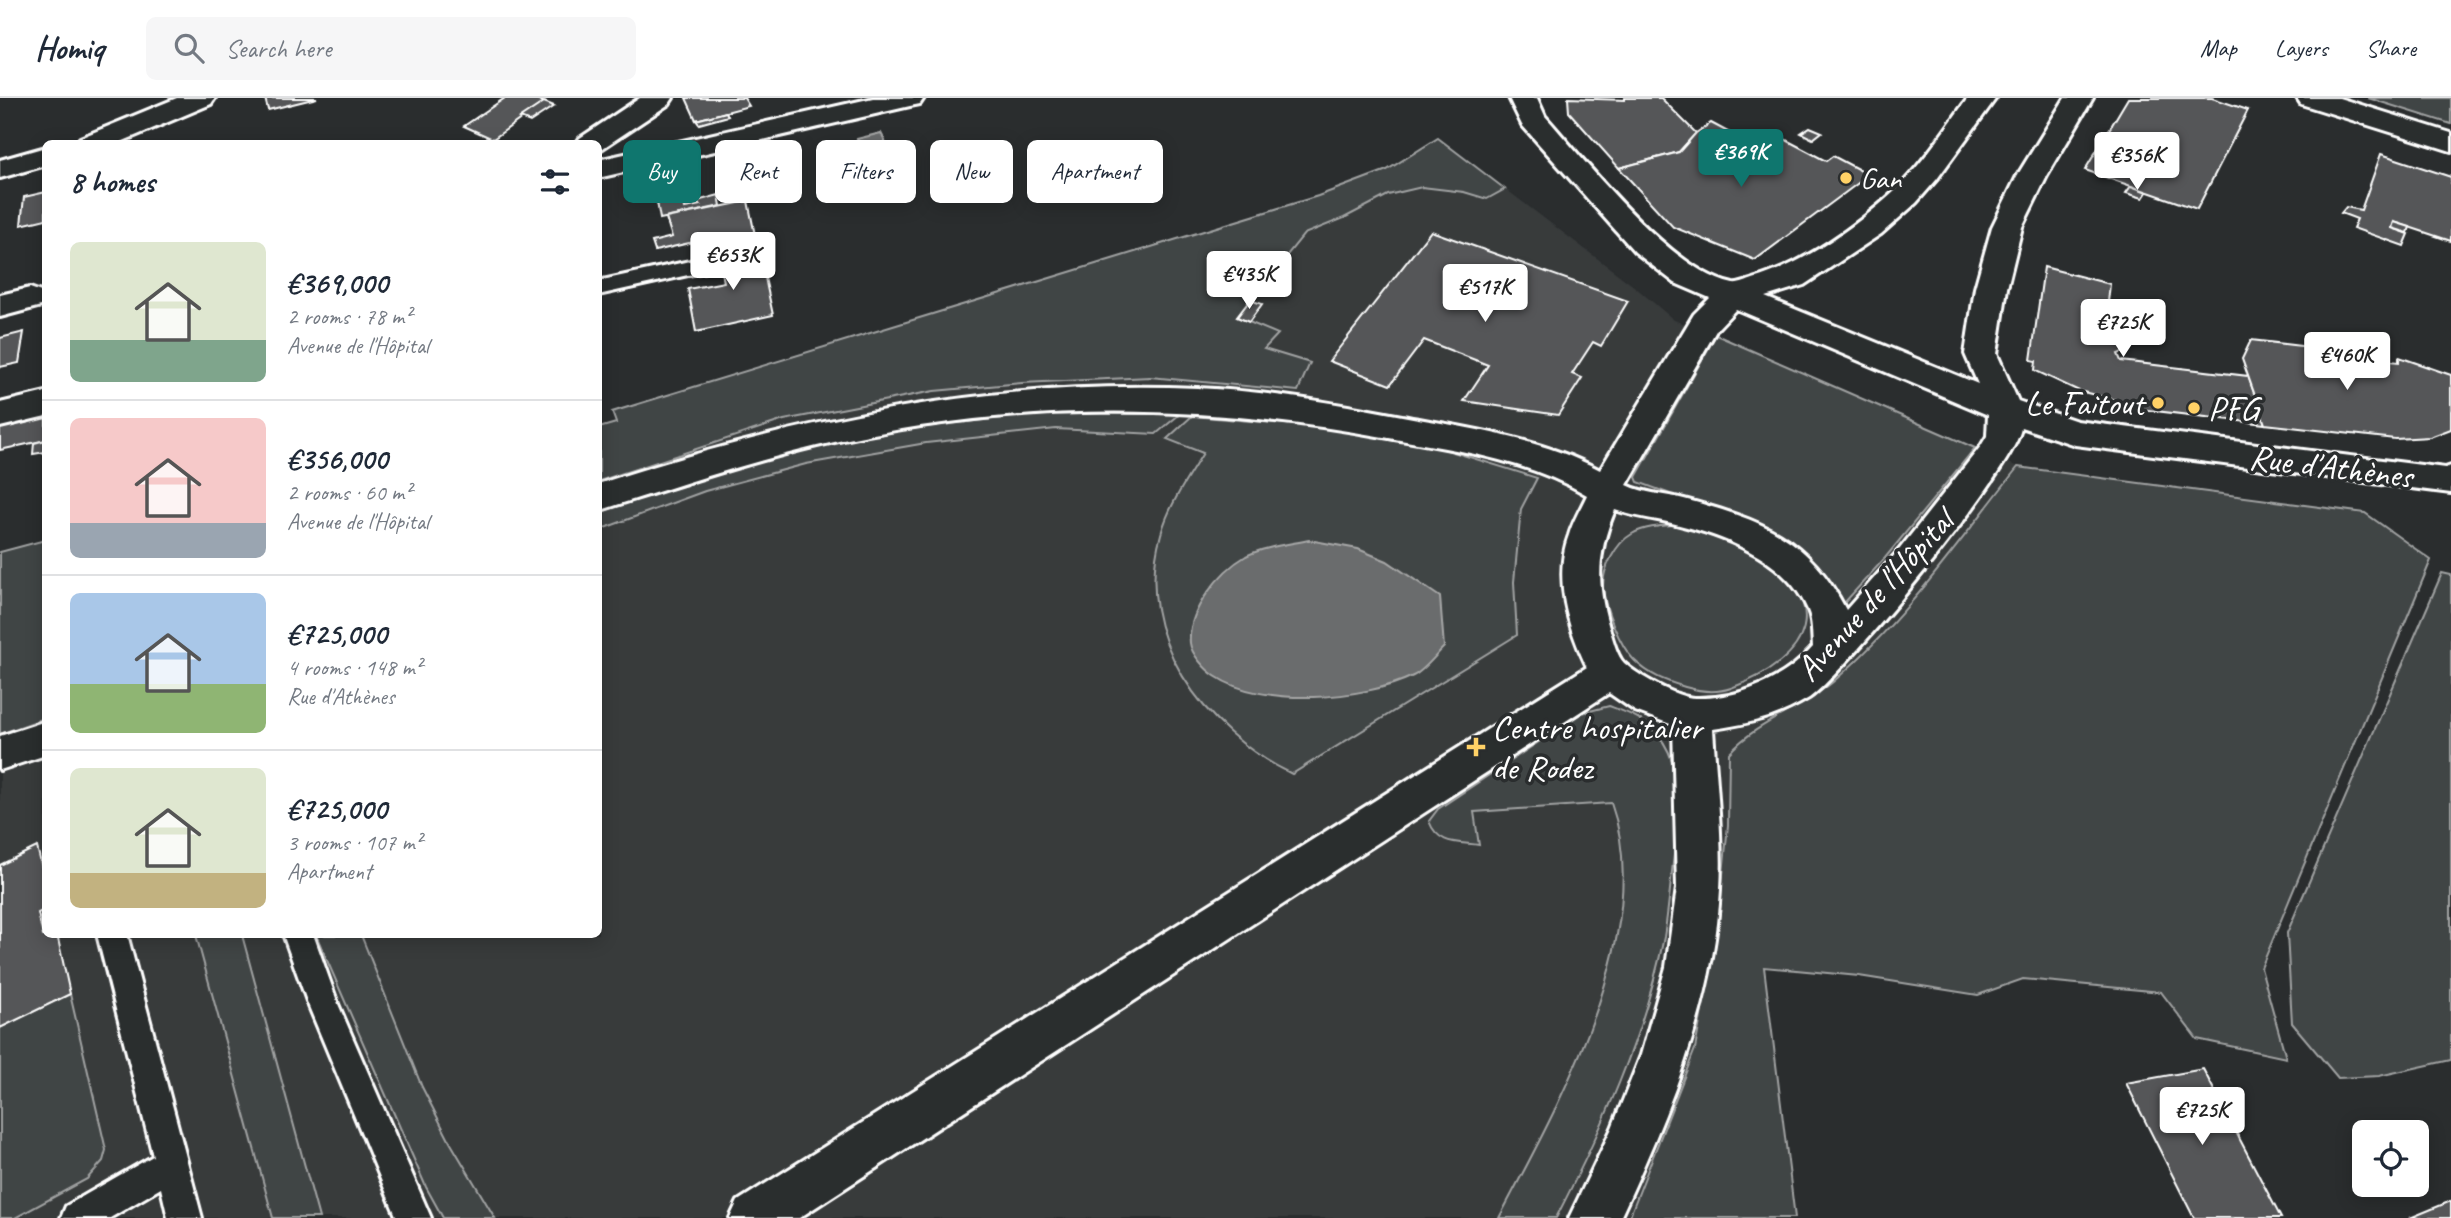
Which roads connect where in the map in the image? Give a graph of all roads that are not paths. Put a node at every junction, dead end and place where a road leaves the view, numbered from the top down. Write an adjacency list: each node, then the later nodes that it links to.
1 (201, 98): 8 (street)
2 (659, 98): 9 (street)
3 (909, 98): 12 (street)
4 (1523, 98): 16 (street, Rue d'Athènes)
5 (1982, 98): 16 (street)
6 (2079, 98): 18 (street)
7 (2311, 98): 10 (street)
8 (100, 140)
9 (596, 140)
10 (2451, 142)
11 (42, 157): 13 (street)
12 (602, 168)
13 (0, 169)
14 (699, 266): 15 (lane)
15 (602, 287)
16 (1731, 296): 18 (street, Rue d'Athènes); 21 (street)
17 (42, 405): 19 (street)
18 (2005, 410): 20 (street, Rue d'Athènes); 23 (street, Avenue de l'Hôpital)
19 (0, 415)
20 (2450, 483)
21 (1607, 489): 22 (street); 23 (street); 24 (street)
22 (602, 497)
23 (1833, 650): 25 (street, Avenue de l'Hôpital)
24 (1609, 673): 25 (street, Avenue de l'Hôpital); 34 (street)
25 (1693, 715): 35 (street)
26 (42, 739): 27 (street)
27 (0, 753)
28 (113, 938): 30 (lane)
29 (299, 938): 33 (lane)
30 (170, 1164): 31 (lane); 32 (lane)
31 (78, 1218)
32 (185, 1218)
33 (414, 1218)
34 (755, 1218)
35 (1594, 1218)

